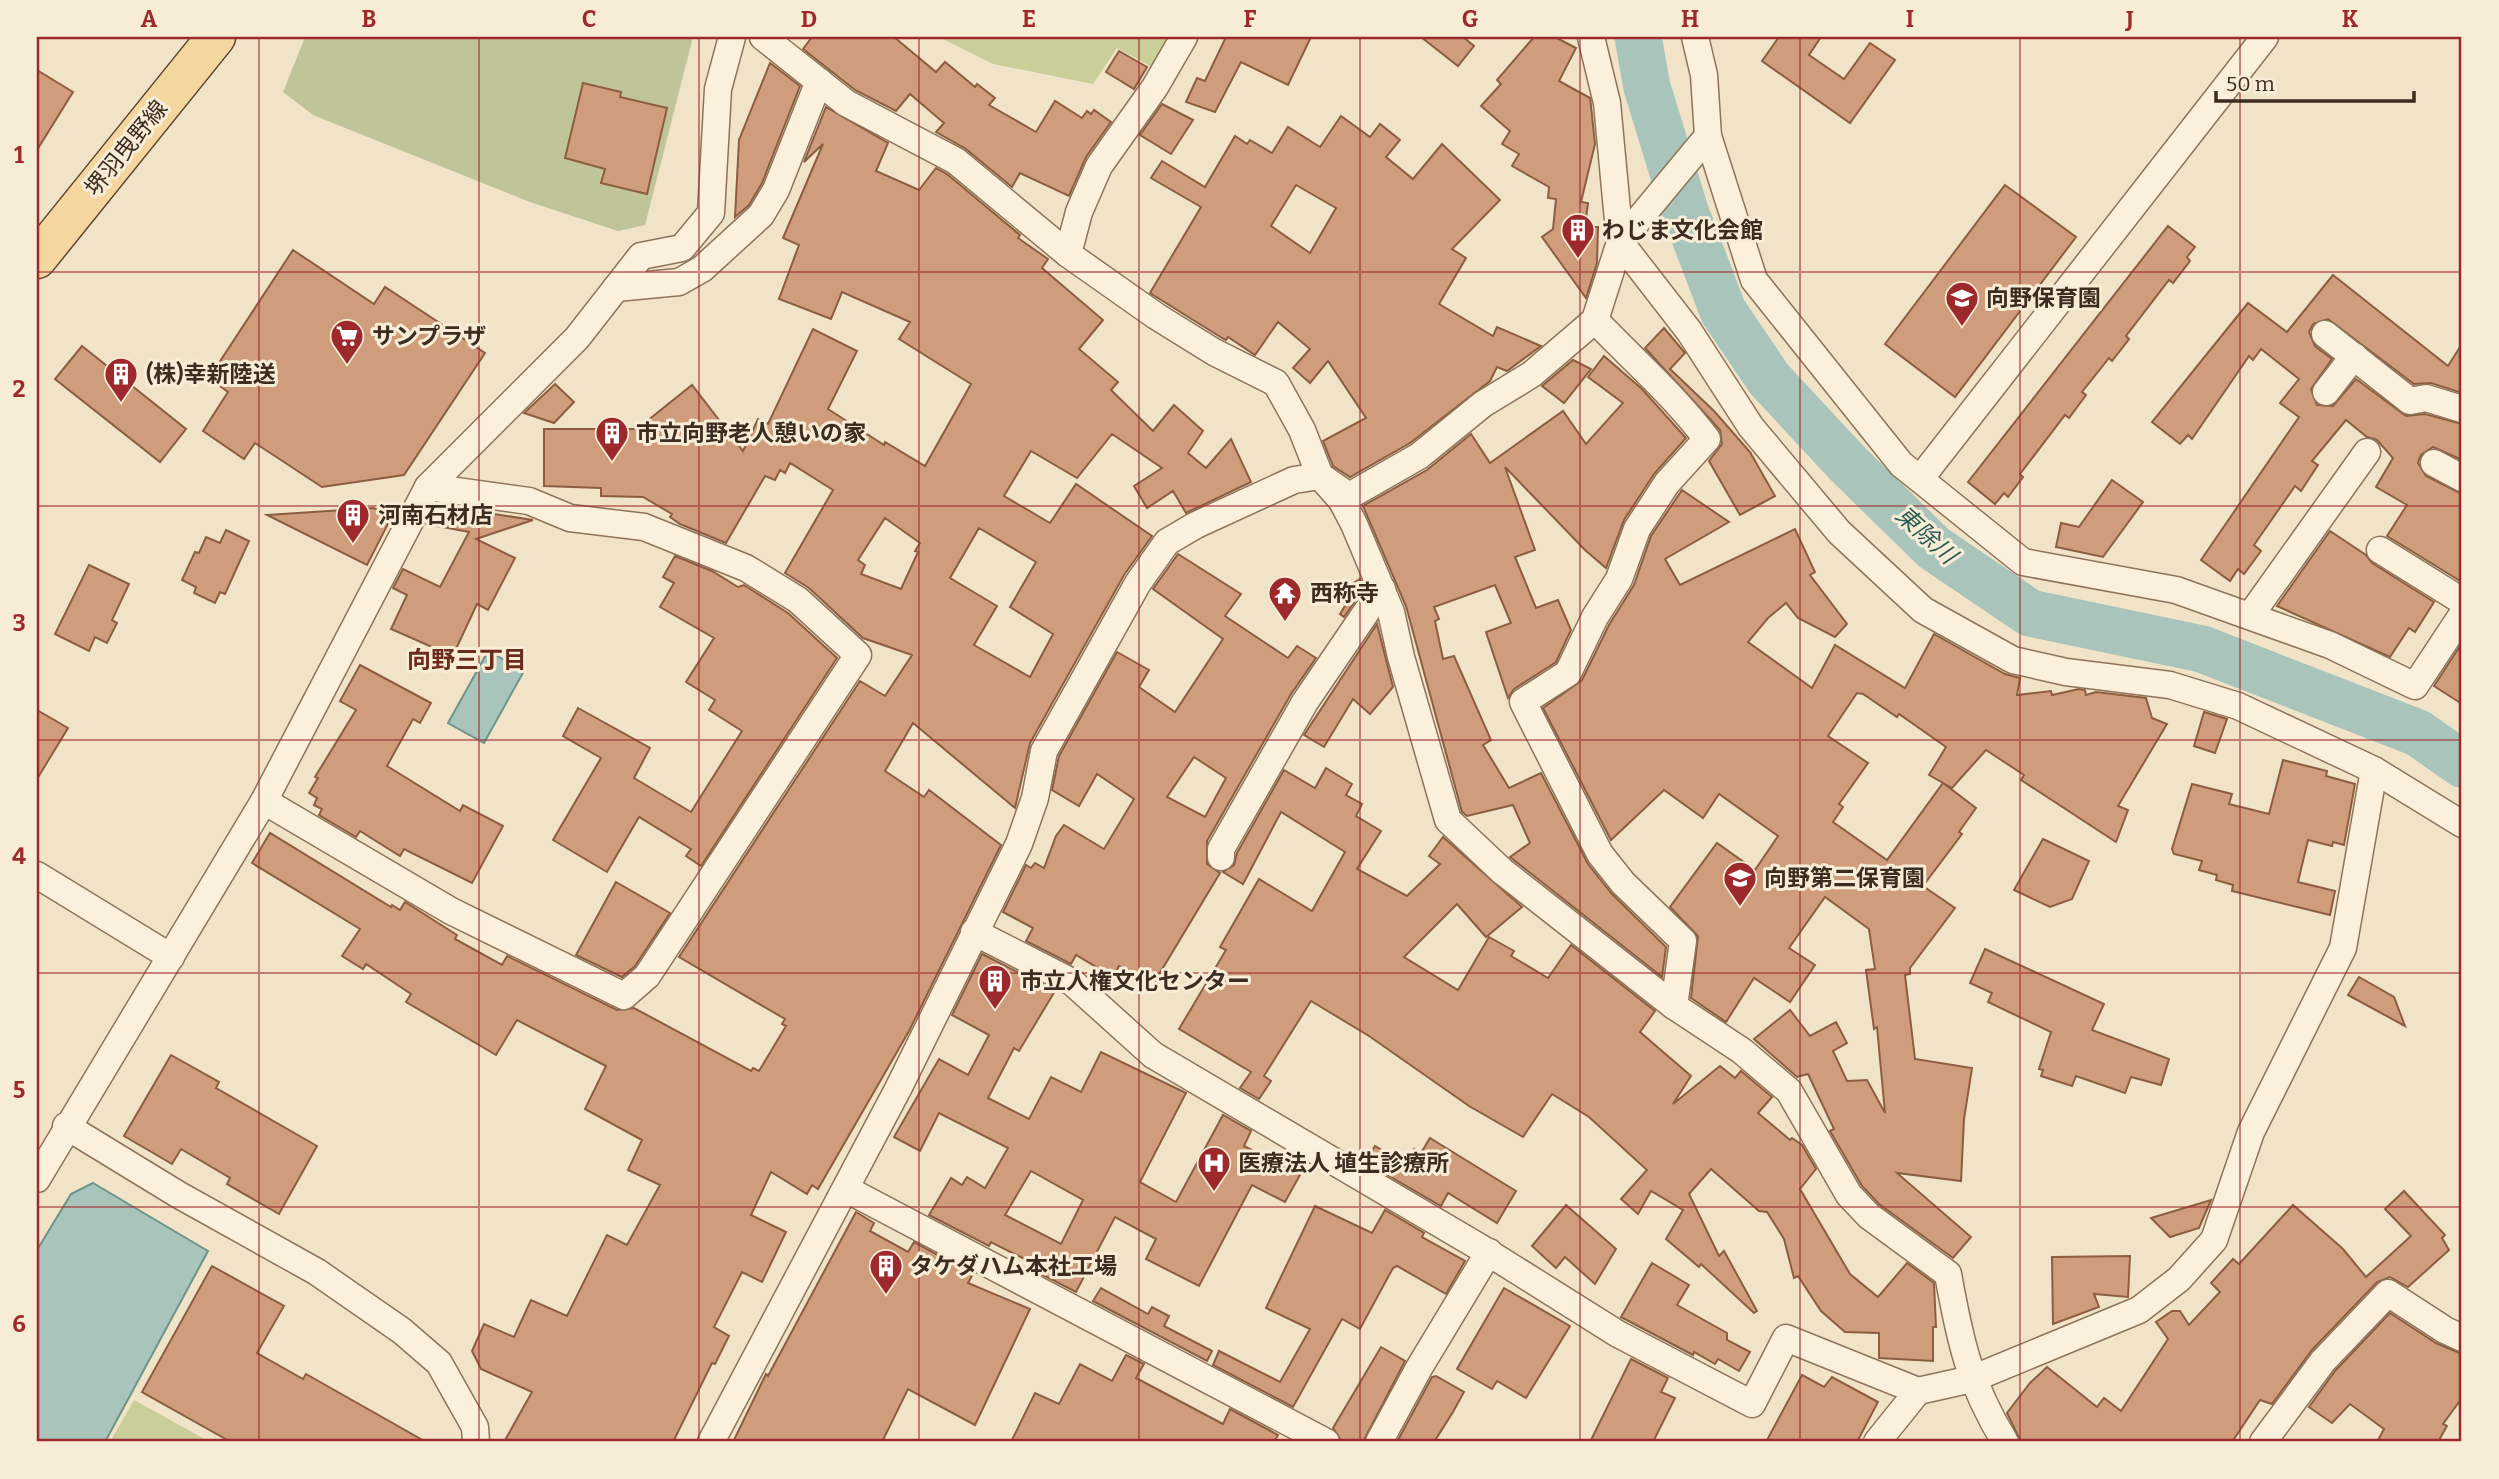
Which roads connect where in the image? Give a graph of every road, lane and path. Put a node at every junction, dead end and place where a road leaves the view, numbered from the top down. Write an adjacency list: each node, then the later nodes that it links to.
1 (216, 37): 12 (main road, 堺羽曳野線)
2 (732, 37): 13 (street)
3 (763, 37): 8 (street)
4 (1184, 37): 11 (street)
5 (1591, 37): 10 (street)
6 (1695, 37): 9 (street)
7 (2265, 37): 23 (street)
8 (819, 81): 11 (street); 13 (street)
9 (1708, 136): 10 (street); 23 (street)
10 (1620, 242): 14 (street); 30 (street)
11 (1068, 254): 21 (street)
12 (37, 259)
13 (616, 288): 24 (street)
14 (1595, 320): 21 (street); 37 (street)
15 (2325, 334): 16 (street)
16 (2354, 356): 17 (street); 18 (street)
17 (2326, 391)
18 (2462, 409)
19 (2367, 452): 29 (street)
20 (2434, 463): 22 (street)
21 (1320, 476): 26 (street); 35 (street)
22 (2462, 478)
23 (1920, 479): 29 (street)
24 (428, 487): 31 (street); 31 (street)
25 (2379, 550): 27 (street)
26 (1382, 589): 33 (street); 37 (street)
27 (2462, 601)
28 (2462, 615): 29 (street)
29 (2250, 616)
30 (2374, 770): 32 (street); 43 (street)
31 (264, 801): 36 (street)
32 (2462, 824)
33 (1221, 857)
34 (37, 875): 36 (street)
35 (974, 932): 40 (street); 41 (street)
36 (171, 957): 38 (street)
37 (1674, 1006): 43 (street)
38 (66, 1126): 39 (street); 45 (street)
39 (37, 1179)
40 (846, 1189): 46 (street); 47 (street)
41 (1489, 1252): 44 (street); 48 (street)
42 (2462, 1338): 51 (street)
43 (1972, 1379): 44 (street); 50 (street)
44 (1919, 1391): 49 (street)
45 (476, 1442)
46 (712, 1442)
47 (1326, 1442)
48 (1379, 1442)
49 (1877, 1442)
50 (2005, 1442)
51 (2263, 1442)

